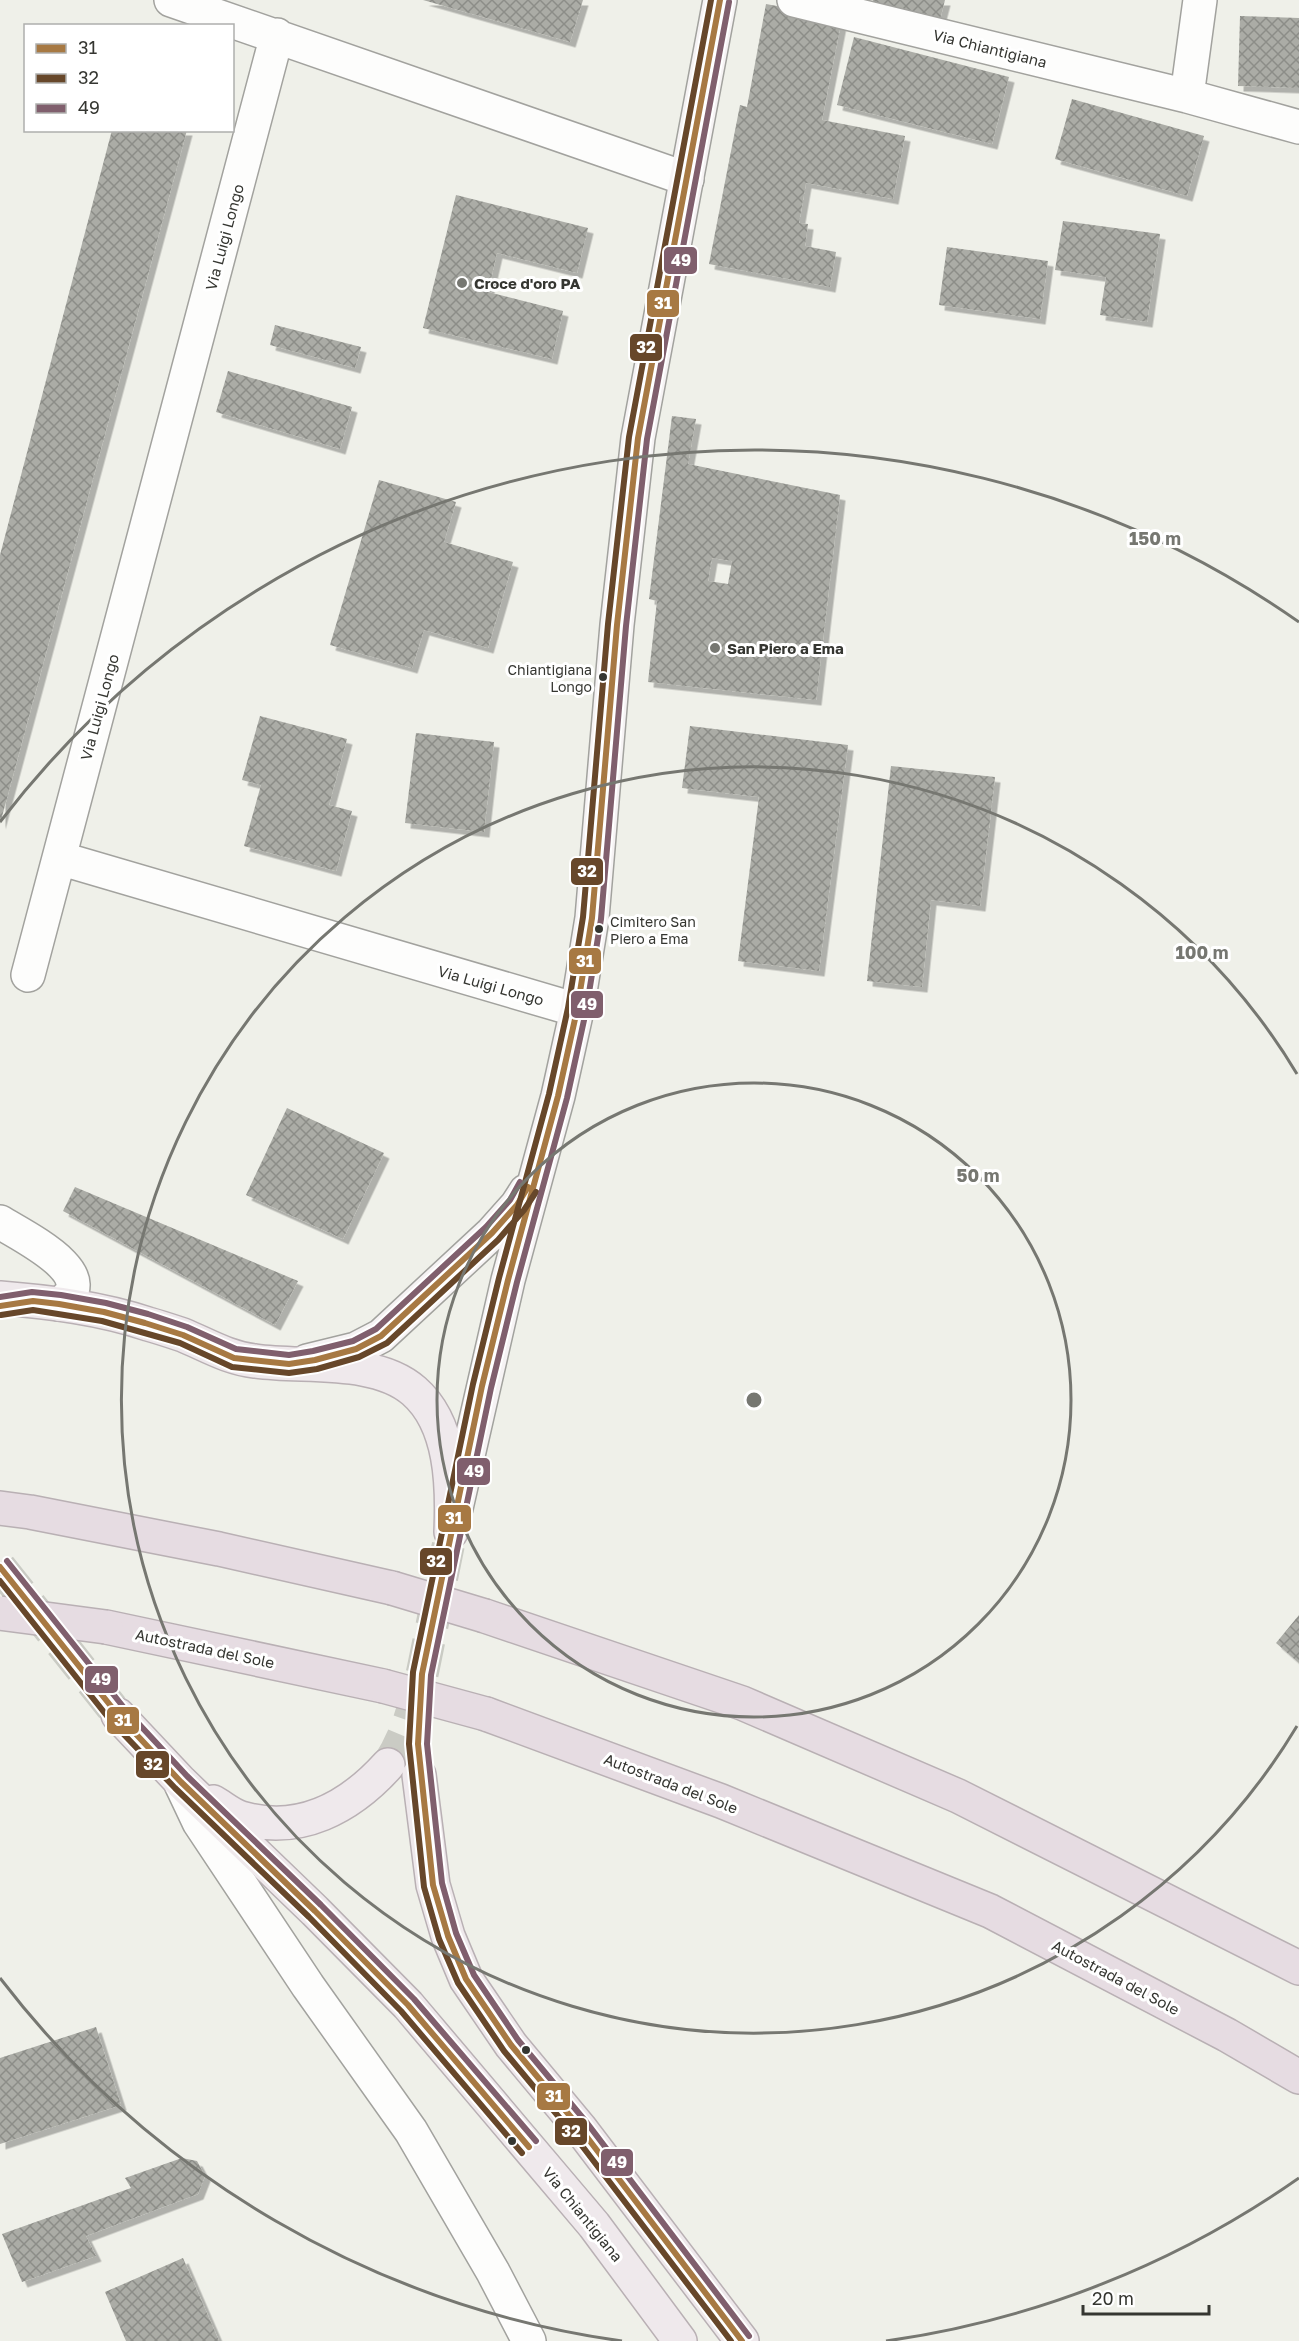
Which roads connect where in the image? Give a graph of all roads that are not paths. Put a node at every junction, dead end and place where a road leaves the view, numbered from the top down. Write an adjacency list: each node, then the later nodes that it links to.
1 (171, 0): 5 (street)
2 (720, 0): 8 (street)
3 (794, 0): 6 (street, Via Chiantigiana)
4 (1200, 0): 6 (street)
5 (277, 35): 8 (street); 9 (street, Via Luigi Longo)
6 (1187, 96): 7 (street, Via Chiantigiana)
7 (1299, 127)
8 (687, 179): 11 (street)
9 (59, 858): 10 (street, Via Luigi Longo); 11 (street, Via Luigi Longo)
10 (28, 975)
11 (577, 1010): 12 (street)
12 (536, 1174): 17 (street); 19 (street)
13 (0, 1222): 15 (street)
14 (0, 1298): 15 (main road)
15 (46, 1303): 16 (main road); 17 (main road)
16 (0, 1306)
17 (289, 1364): 19 (main road)
18 (15, 1510): 25 (highway, bridge)
19 (450, 1532)
20 (0, 1612): 26 (highway, Autostrada del Sole, bridge)
21 (118, 1715): 24 (main road, Via Chiantigiana)
22 (387, 1765): 24 (main road, Via Chiantigiana)
23 (419, 1775): 29 (main road)
24 (181, 1782): 27 (street); 28 (main road, Via Chiantigiana)
25 (1299, 1968)
26 (1299, 2077)
27 (529, 2341)
28 (680, 2341)
29 (742, 2341)

